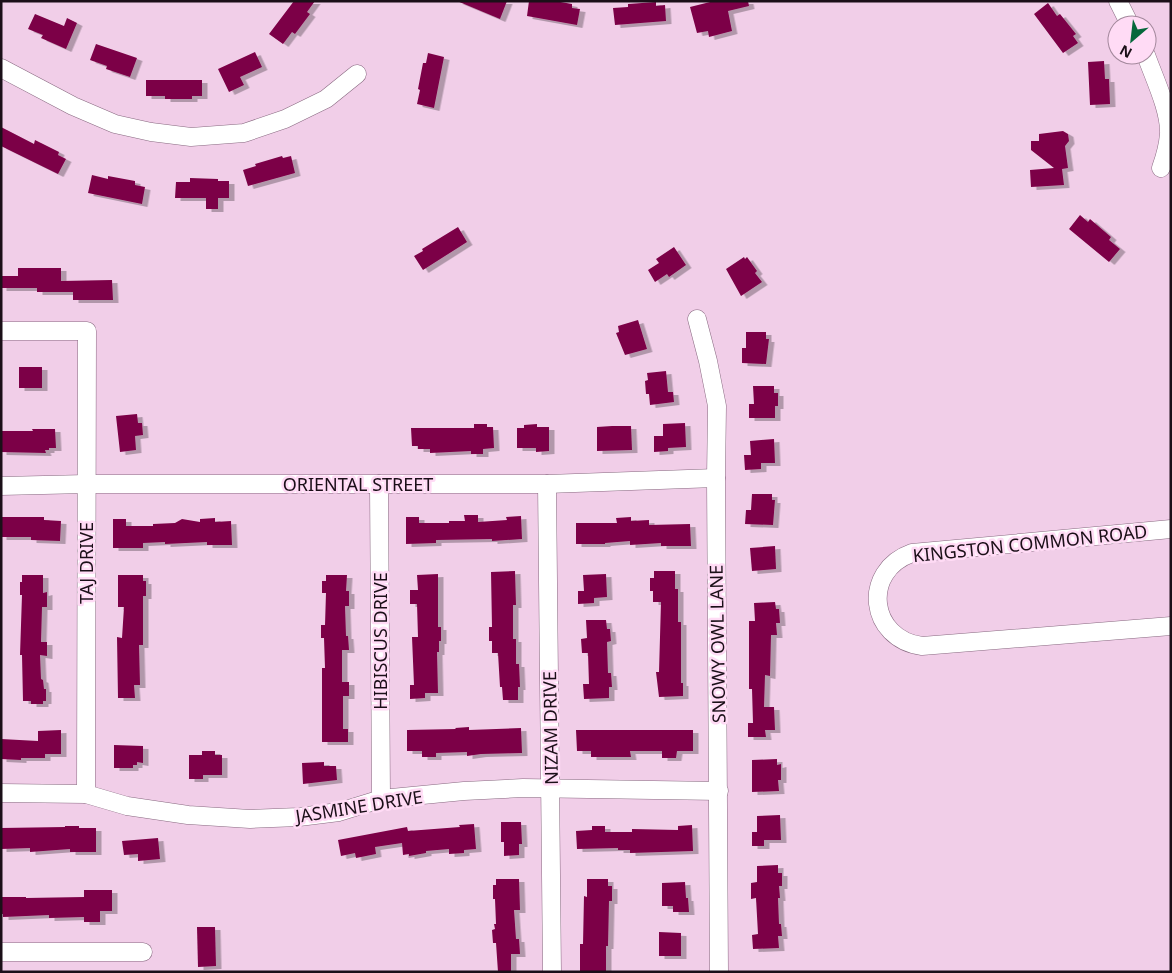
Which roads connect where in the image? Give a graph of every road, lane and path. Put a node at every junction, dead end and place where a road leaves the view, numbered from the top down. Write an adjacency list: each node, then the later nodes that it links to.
1 (1118, 1): 2 (street)
2 (1125, 15)
3 (1149, 65): 6 (street)
4 (1, 68): 5 (street)
5 (357, 74)
6 (1162, 168)
7 (697, 319): 9 (street, SNOWY OWL LANE)
8 (1, 331): 10 (street, TAJ DRIVE)
9 (716, 478): 12 (street, ORIENTAL STREET); 17 (street, SNOWY OWL LANE)
10 (86, 484): 11 (street, ORIENTAL STREET); 13 (street, ORIENTAL STREET); 19 (street, TAJ DRIVE)
11 (379, 484): 12 (street, ORIENTAL STREET); 20 (street, HIBISCUS DRIVE)
12 (547, 484): 16 (street, NIZAM DRIVE)
13 (1, 486)
14 (1171, 530): 15 (street, KINGSTON COMMON ROAD)
15 (1171, 626)
16 (550, 789): 17 (street, JASMINE DRIVE); 20 (street, JASMINE DRIVE); 23 (street, NIZAM DRIVE)
17 (719, 791): 24 (street, SNOWY OWL LANE)
18 (1, 793): 19 (street, JASMINE DRIVE)
19 (86, 794): 20 (street, JASMINE DRIVE)
20 (380, 799)
21 (1, 952): 22 (street)
22 (143, 952)
23 (552, 972)
24 (719, 972)

